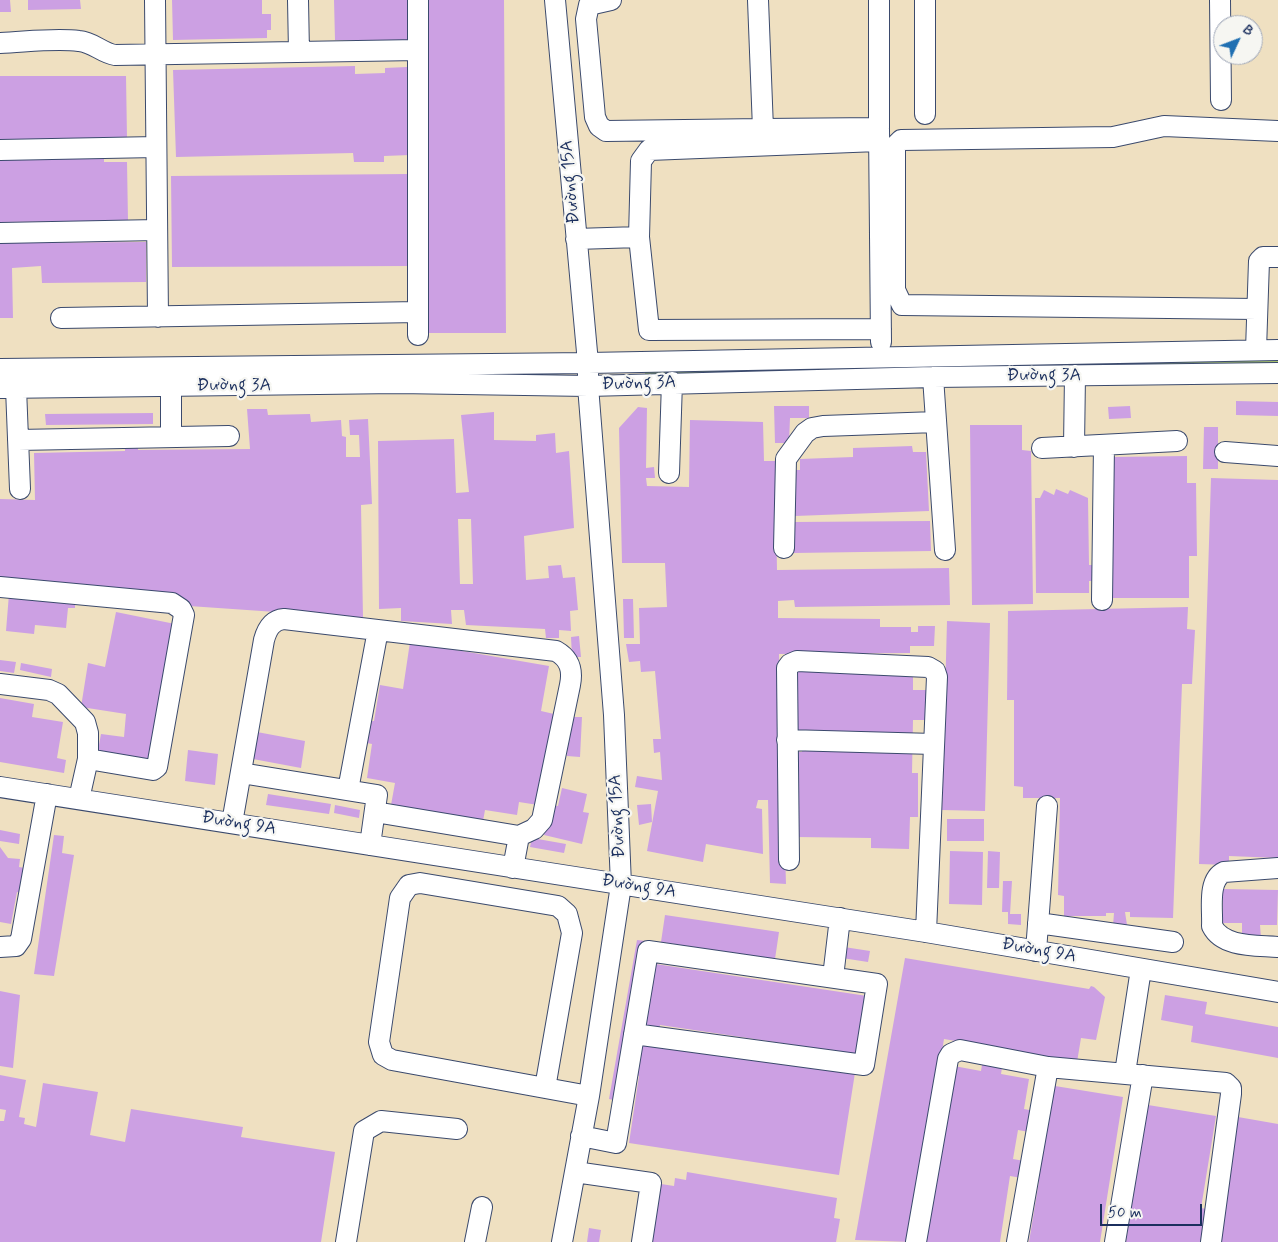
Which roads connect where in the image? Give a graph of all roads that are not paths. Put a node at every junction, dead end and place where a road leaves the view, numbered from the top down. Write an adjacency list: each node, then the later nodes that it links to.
1 (155, 0): 13 (street)
2 (298, 0): 12 (street)
3 (418, 0): 11 (street)
4 (555, 0): 24 (street, Đường 15A)
5 (611, 0): 16 (street)
6 (758, 0): 16 (street)
7 (879, 0): 18 (street)
8 (924, 0): 15 (street)
9 (1220, 0): 14 (street)
10 (0, 43): 13 (street)
11 (418, 50): 12 (street); 27 (street)
12 (299, 52): 13 (street)
13 (155, 54): 19 (street)
14 (1221, 100)
15 (925, 114)
16 (763, 129): 18 (street)
17 (1278, 131): 26 (street)
18 (878, 134): 23 (street); 30 (street)
19 (156, 147): 20 (street); 21 (street)
20 (0, 150)
21 (157, 230): 22 (street); 28 (street)
22 (0, 233)
23 (639, 237): 24 (street); 30 (street)
24 (576, 239): 35 (street, Đường 15A)
25 (1278, 257): 26 (street)
26 (1257, 309): 32 (street)
27 (418, 312): 28 (street); 31 (street)
28 (158, 317): 29 (street)
29 (61, 318)
30 (881, 329): 34 (street)
31 (418, 335)
32 (1256, 350): 33 (street, Đường 3A); 34 (street, Đường 3A)
33 (1278, 350)
34 (882, 357): 35 (street, Đường 3A)
35 (588, 363): 36 (street, Đường 3A); 42 (street, Đường 15A)
36 (0, 369)
37 (1278, 373): 38 (street, Đường 3A)
38 (1075, 376): 39 (street, Đường 3A); 50 (street)
39 (933, 377): 40 (street, Đường 3A); 44 (street)
40 (672, 382): 42 (street, Đường 3A); 54 (street)
41 (171, 386): 42 (street, Đường 3A); 43 (street, Đường 3A); 46 (street)
42 (588, 386): 78 (street, Đường 15A)
43 (8, 388): 47 (street)
44 (936, 422): 56 (street); 57 (street)
45 (229, 436): 46 (street)
46 (171, 437): 47 (street)
47 (18, 440): 55 (street)
48 (1176, 441): 49 (street)
49 (1104, 446): 50 (street); 59 (street)
50 (1074, 447): 51 (street)
51 (1042, 448)
52 (1225, 452): 53 (street)
53 (1278, 456)
54 (669, 473)
55 (20, 489)
56 (784, 548)
57 (945, 550)
58 (0, 587): 64 (street)
59 (1102, 600)
60 (378, 630): 65 (street); 67 (street); 73 (street)
61 (0, 684): 64 (street)
62 (787, 740): 63 (street); 63 (street); 75 (street)
63 (934, 744): 81 (street)
64 (88, 760): 69 (street)
65 (241, 773): 67 (street); 72 (street)
66 (0, 787): 68 (street, Đường 9A)
67 (348, 790): 71 (street)
68 (47, 794): 69 (street, Đường 9A); 83 (street)
69 (79, 799): 72 (street, Đường 9A)
70 (1047, 806): 80 (street)
71 (375, 812): 73 (street); 74 (street)
72 (232, 823): 74 (street, Đường 9A)
73 (519, 836): 76 (street)
74 (370, 845): 76 (street, Đường 9A)
75 (789, 860)
76 (513, 868): 78 (street, Đường 9A)
77 (1278, 868): 84 (street)
78 (621, 885): 79 (street, Đường 9A); 93 (street, Đường 15A)
79 (840, 918): 81 (street, Đường 9A); 87 (street)
80 (1038, 923): 82 (street); 85 (street)
81 (926, 932): 85 (street, Đường 9A)
82 (1173, 942)
83 (0, 947)
84 (1278, 947)
85 (1036, 951): 86 (street, Đường 9A)
86 (1141, 969): 88 (street, Đường 9A); 91 (street)
87 (833, 977): 89 (street); 89 (street)
88 (1278, 992)
89 (634, 1034): 95 (street)
90 (1048, 1068): 91 (street); 102 (street); 103 (street)
91 (1134, 1074): 104 (street); 105 (street)
92 (545, 1088): 92 (street); 93 (street)
93 (589, 1096): 95 (street, Đường 15A)
94 (457, 1129): 98 (street)
95 (581, 1136): 96 (street, Đường 15A)
96 (575, 1172): 100 (street, Đường 15A); 101 (street)
97 (482, 1207): 99 (street)
98 (346, 1242)
99 (475, 1242)
100 (562, 1242)
101 (642, 1242)
102 (916, 1242)
103 (1017, 1242)
104 (1115, 1242)
105 (1211, 1242)

